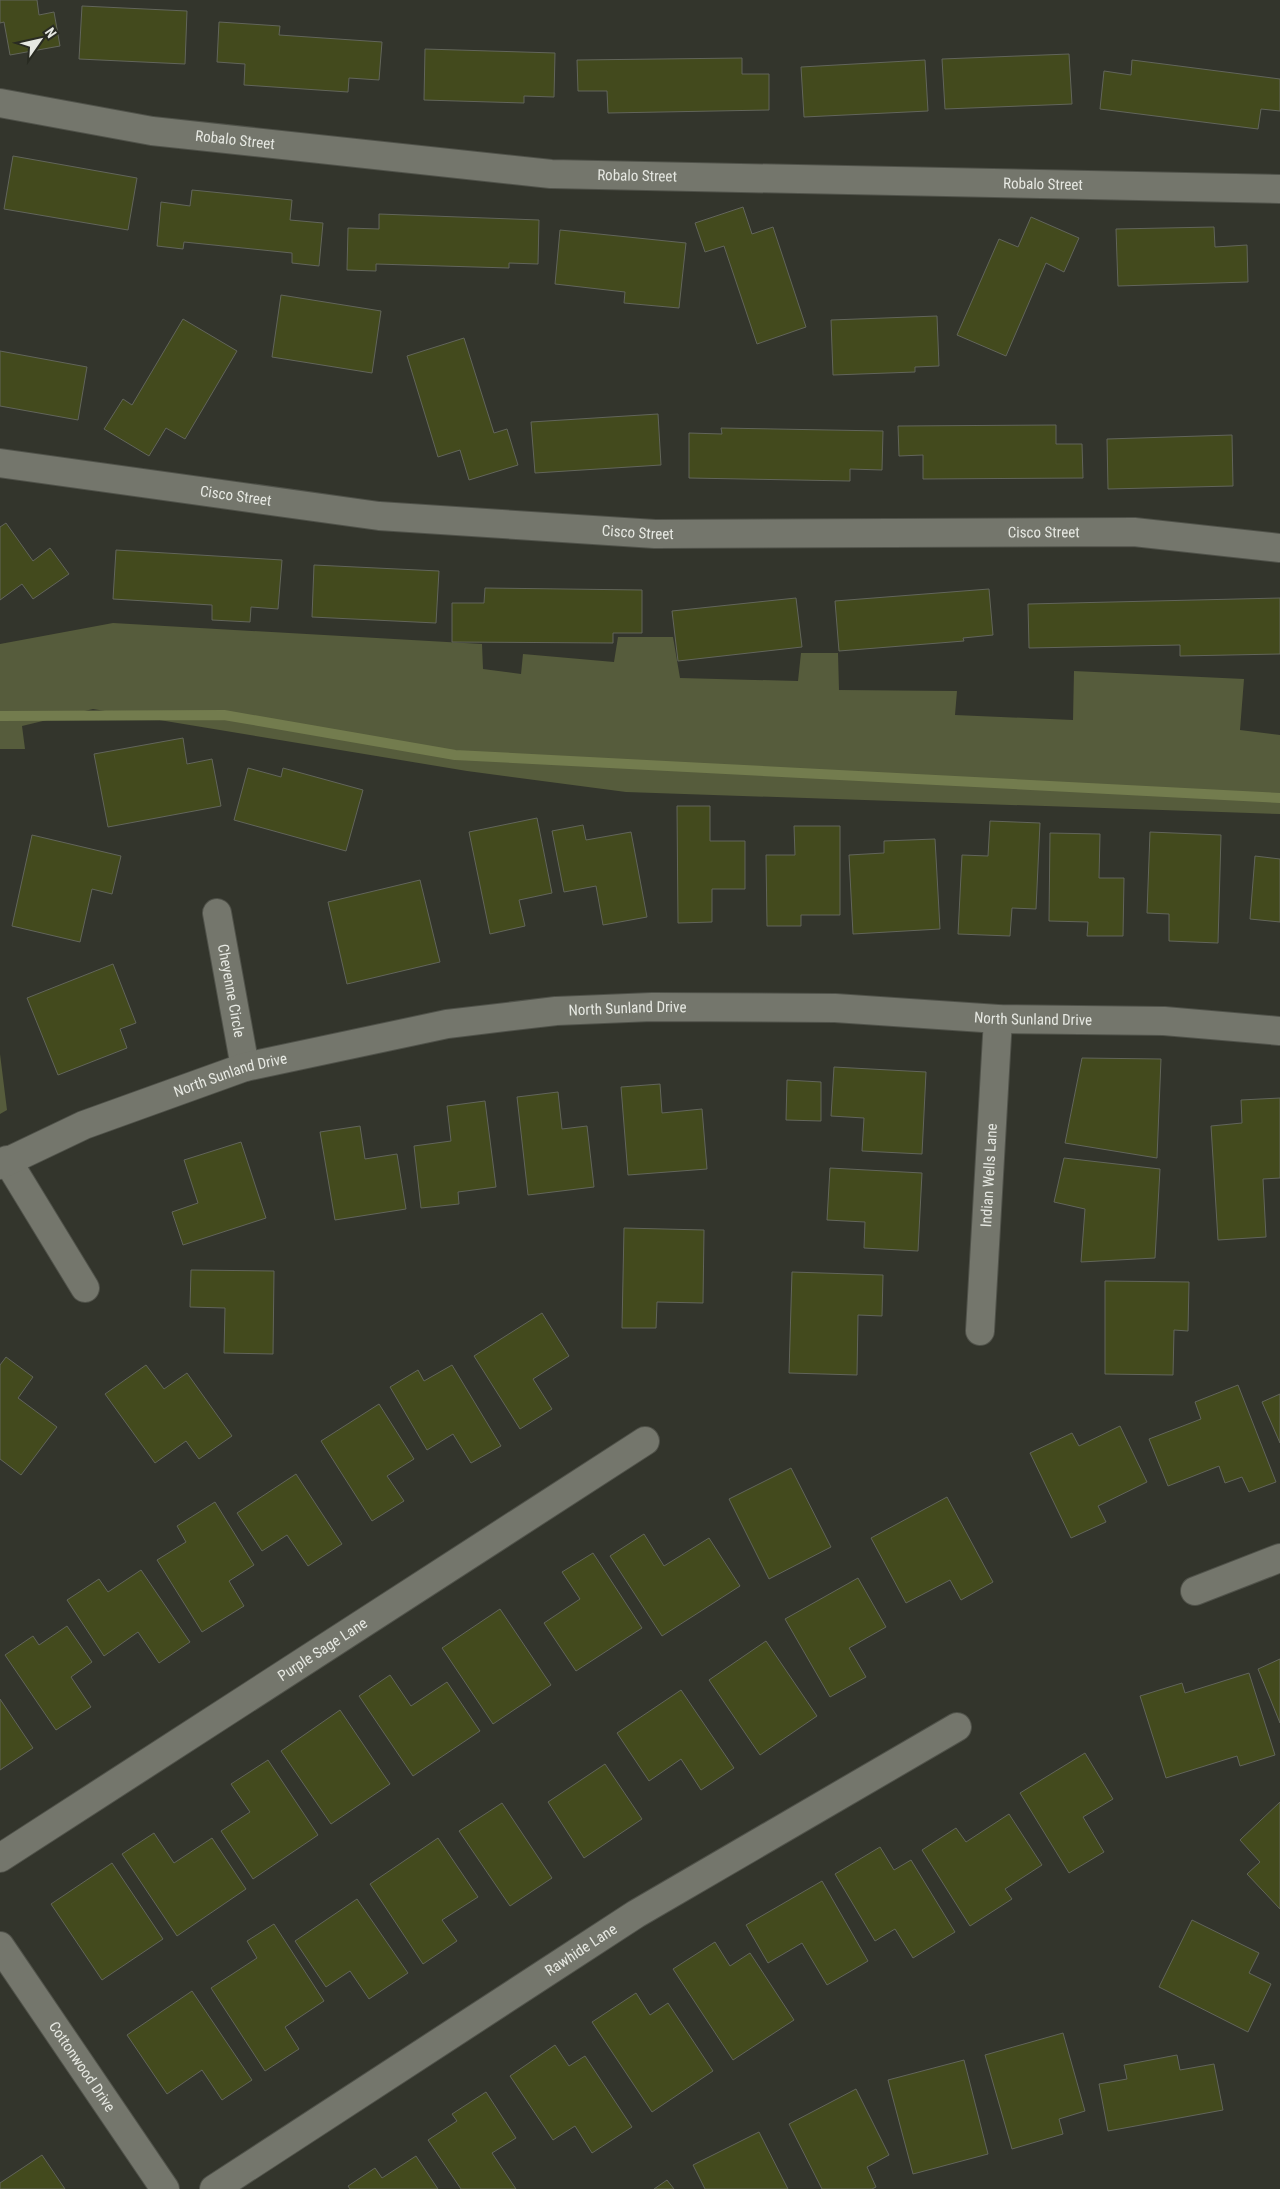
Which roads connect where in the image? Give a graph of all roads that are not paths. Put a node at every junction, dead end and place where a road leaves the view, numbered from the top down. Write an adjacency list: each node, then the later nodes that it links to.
1 (0, 103): 2 (street, Robalo Street)
2 (1280, 189)
3 (0, 463): 4 (street, Cisco Street)
4 (1280, 548)
5 (217, 913): 8 (street, Cheyenne Circle)
6 (998, 1019): 7 (street, North Sunland Drive); 8 (street, North Sunland Drive); 11 (street, Indian Wells Lane)
7 (1280, 1031)
8 (245, 1067): 9 (street, North Sunland Drive)
9 (3, 1162): 10 (street)
10 (85, 1288)
11 (980, 1331)
12 (645, 1441): 16 (street, Purple Sage Lane)
13 (1280, 1558): 14 (street)
14 (1195, 1591)
15 (957, 1727): 19 (street, Rawhide Lane)
16 (0, 1858)
17 (0, 1946): 18 (street, Cottonwood Drive)
18 (165, 2189)
19 (214, 2189)

